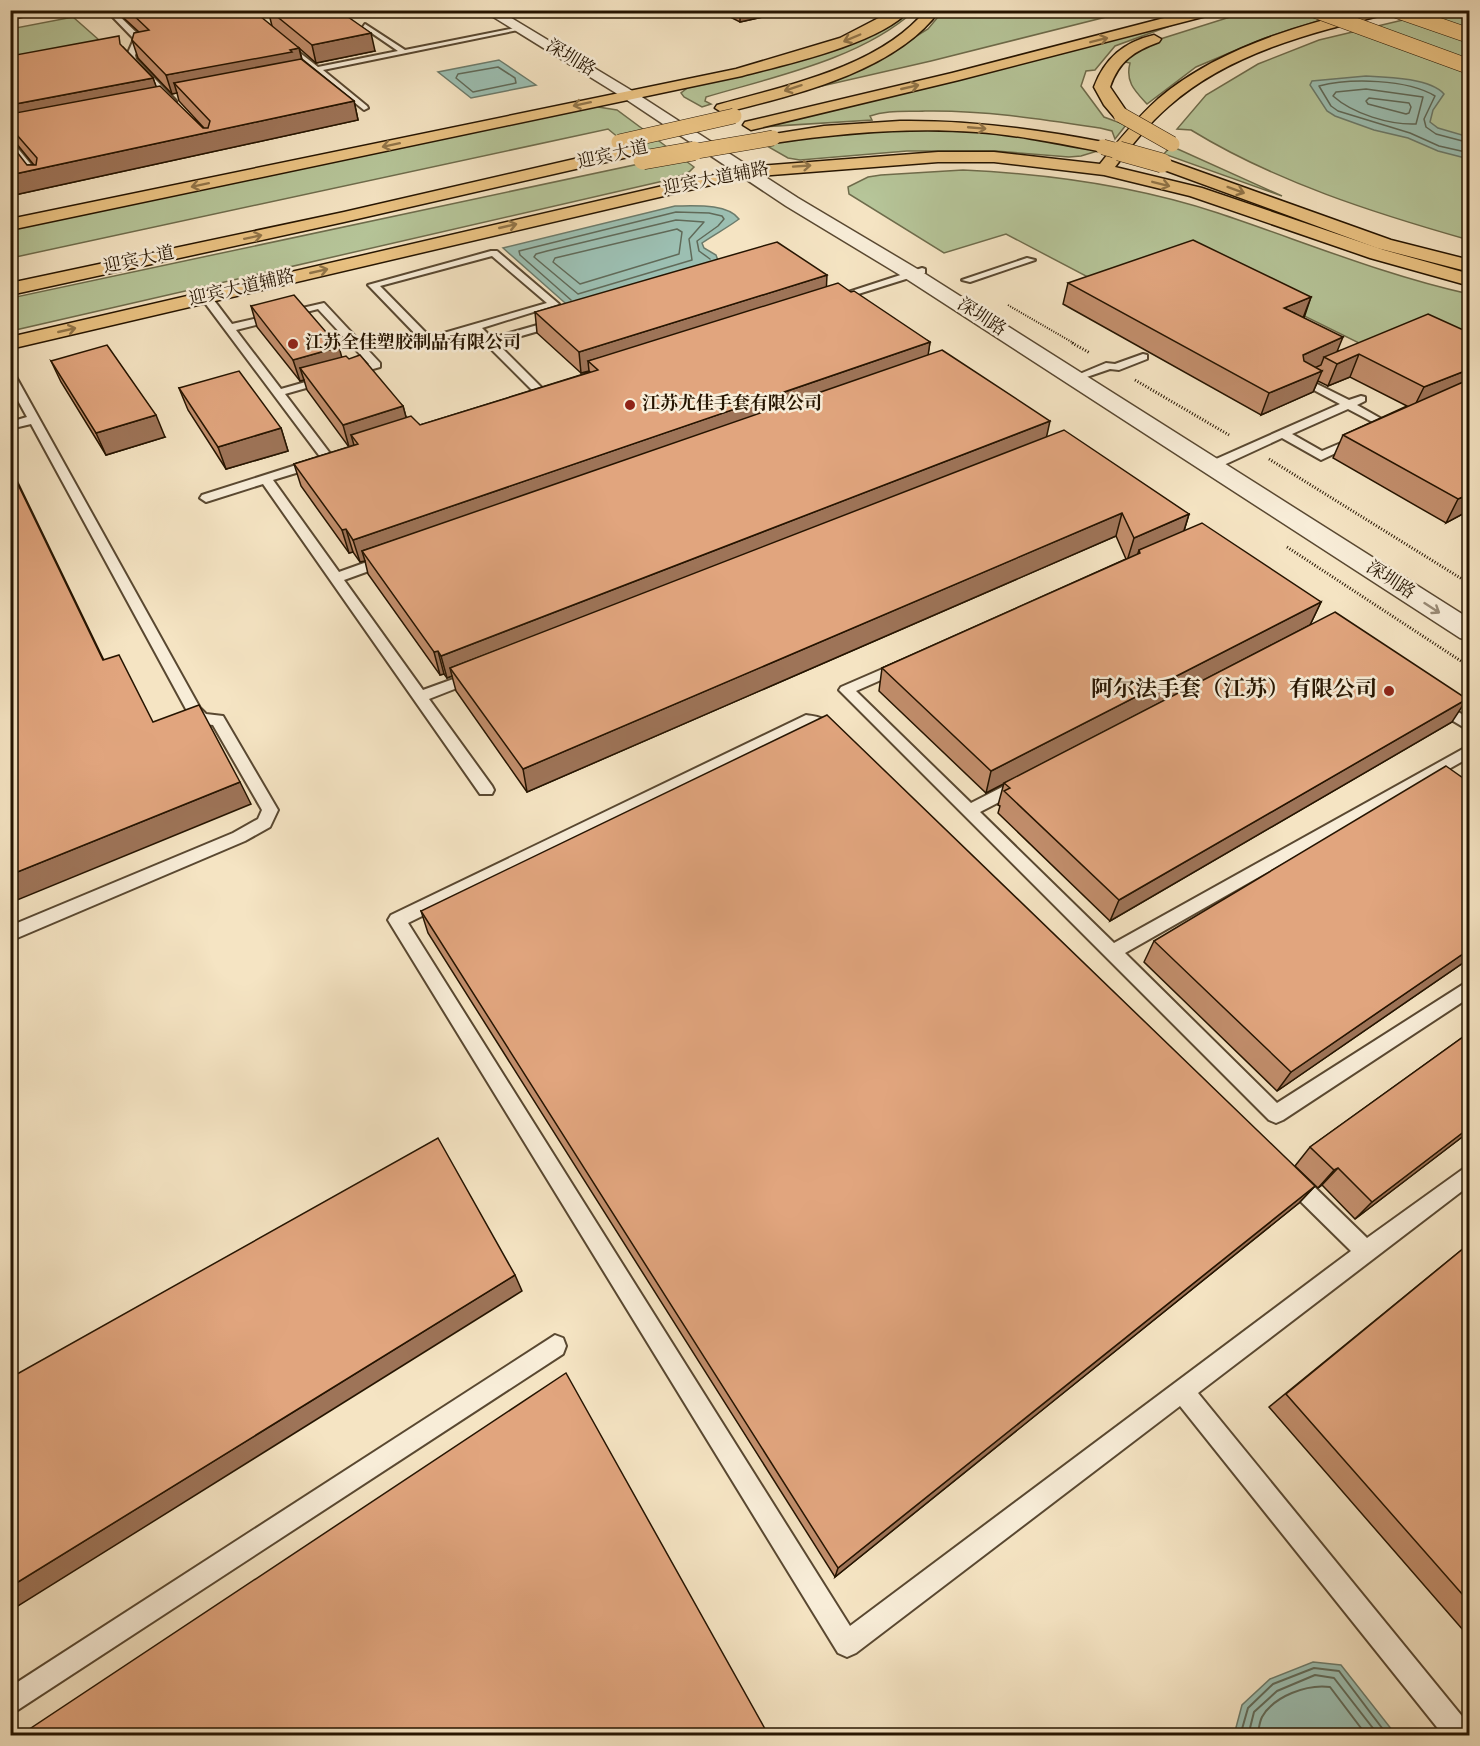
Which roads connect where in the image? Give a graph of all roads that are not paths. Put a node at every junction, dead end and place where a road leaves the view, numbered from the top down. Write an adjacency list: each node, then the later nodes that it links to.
1 (109, 10): 31 (lane)
2 (488, 10): 16 (street, 深圳路)
3 (515, 10): 24 (street, 深圳路)
4 (904, 10): 29 (main road, one-way to 29)
5 (934, 10): 35 (main road, one-way to 35)
6 (1160, 10): 20 (main road)
7 (1314, 10): 23 (main road, bridge)
8 (1338, 10): 22 (main road)
9 (1374, 10): 19 (main road)
10 (1386, 10): 41 (main road)
11 (1395, 10): 17 (main road, bridge)
12 (41, 11): 14 (lane)
13 (1218, 13): 37 (main road, 迎宾大道, one-way to 13); 38 (main road, bridge)
14 (10, 16)
15 (365, 26): 21 (lane)
16 (519, 29): 21 (lane); 28 (street, 深圳路)
17 (1470, 36)
18 (280, 40): 25 (lane)
19 (1470, 44)
20 (1019, 45)
21 (404, 52): 25 (lane)
22 (1470, 58)
23 (1470, 66)
24 (612, 67)
25 (317, 70): 27 (lane); 34 (lane)
26 (894, 76): 35 (main road, 迎宾大道)
27 (283, 77)
28 (630, 87): 29 (main road); 42 (street, 深圳路); 46 (main road, one-way to 46)
29 (651, 90): 40 (street, 深圳路)
30 (180, 97): 31 (lane)
31 (169, 99): 32 (lane); 33 (lane)
32 (158, 102)
33 (176, 107)
34 (364, 108)
35 (728, 112): 37 (main road, 迎宾大道, bridge)
36 (10, 141): 44 (lane)
37 (620, 146): 45 (main road, 迎宾大道); 49 (main road, one-way to 49, bridge); 53 (main road, 迎宾大道, one-way to 37)
38 (1193, 154)
39 (1213, 163): 47 (main road)
40 (773, 169): 41 (main road, 迎宾大道辅路, one-way to 41); 42 (main road, 迎宾大道辅路); 50 (street, 深圳路)
41 (1104, 170): 52 (main road, 迎宾大道辅路, one-way to 52)
42 (745, 172): 50 (street, 深圳路); 54 (main road, 迎宾大道辅路, one-way to 42)
43 (447, 176): 45 (main road)
44 (40, 181)
45 (354, 198): 53 (main road, 迎宾大道)
46 (10, 225)
47 (1470, 255)
48 (1030, 260): 51 (lane)
49 (1470, 266)
50 (917, 272): 55 (lane); 64 (street, 深圳路)
51 (967, 280)
52 (1470, 280)
53 (12, 284)
54 (206, 297): 58 (lane); 60 (main road, 迎宾大道辅路, one-way to 54)
55 (824, 302)
56 (568, 319): 59 (lane)
57 (476, 327): 57 (lane); 59 (lane)
58 (230, 328): 66 (lane); 66 (lane)
59 (490, 342): 65 (lane)
60 (10, 343)
61 (1143, 357): 64 (lane)
62 (10, 375): 69 (lane)
63 (1312, 375): 68 (lane)
64 (1081, 376): 72 (street, 深圳路)
65 (540, 392)
66 (278, 393): 73 (lane)
67 (1361, 399): 68 (lane)
68 (1348, 404): 71 (lane); 71 (lane)
69 (34, 419): 70 (lane); 91 (lane)
70 (10, 426)
71 (1283, 434): 72 (lane)
72 (1218, 463): 77 (street, 深圳路); 78 (street, 深圳路, one-way to 78)
73 (266, 479): 74 (lane); 76 (lane)
74 (206, 498)
75 (404, 554): 76 (lane)
76 (336, 578): 81 (lane)
77 (1470, 612)
78 (1470, 632)
79 (911, 661): 90 (lane)
80 (487, 671): 81 (lane)
81 (420, 698): 89 (lane)
82 (1431, 700): 83 (lane)
83 (1470, 726)
84 (846, 747): 98 (lane)
85 (1470, 750): 86 (lane)
86 (1433, 771): 88 (lane); 92 (lane)
87 (1032, 779): 90 (lane)
88 (1451, 784)
89 (486, 790)
90 (969, 812): 92 (lane)
91 (10, 934)
92 (1112, 952): 93 (lane)
93 (1470, 987)
94 (1281, 1169): 96 (lane)
95 (1470, 1173): 96 (lane)
96 (1367, 1252): 98 (lane)
97 (555, 1346): 99 (lane)
98 (1182, 1391): 100 (lane)
99 (10, 1702)
100 (1461, 1736)

